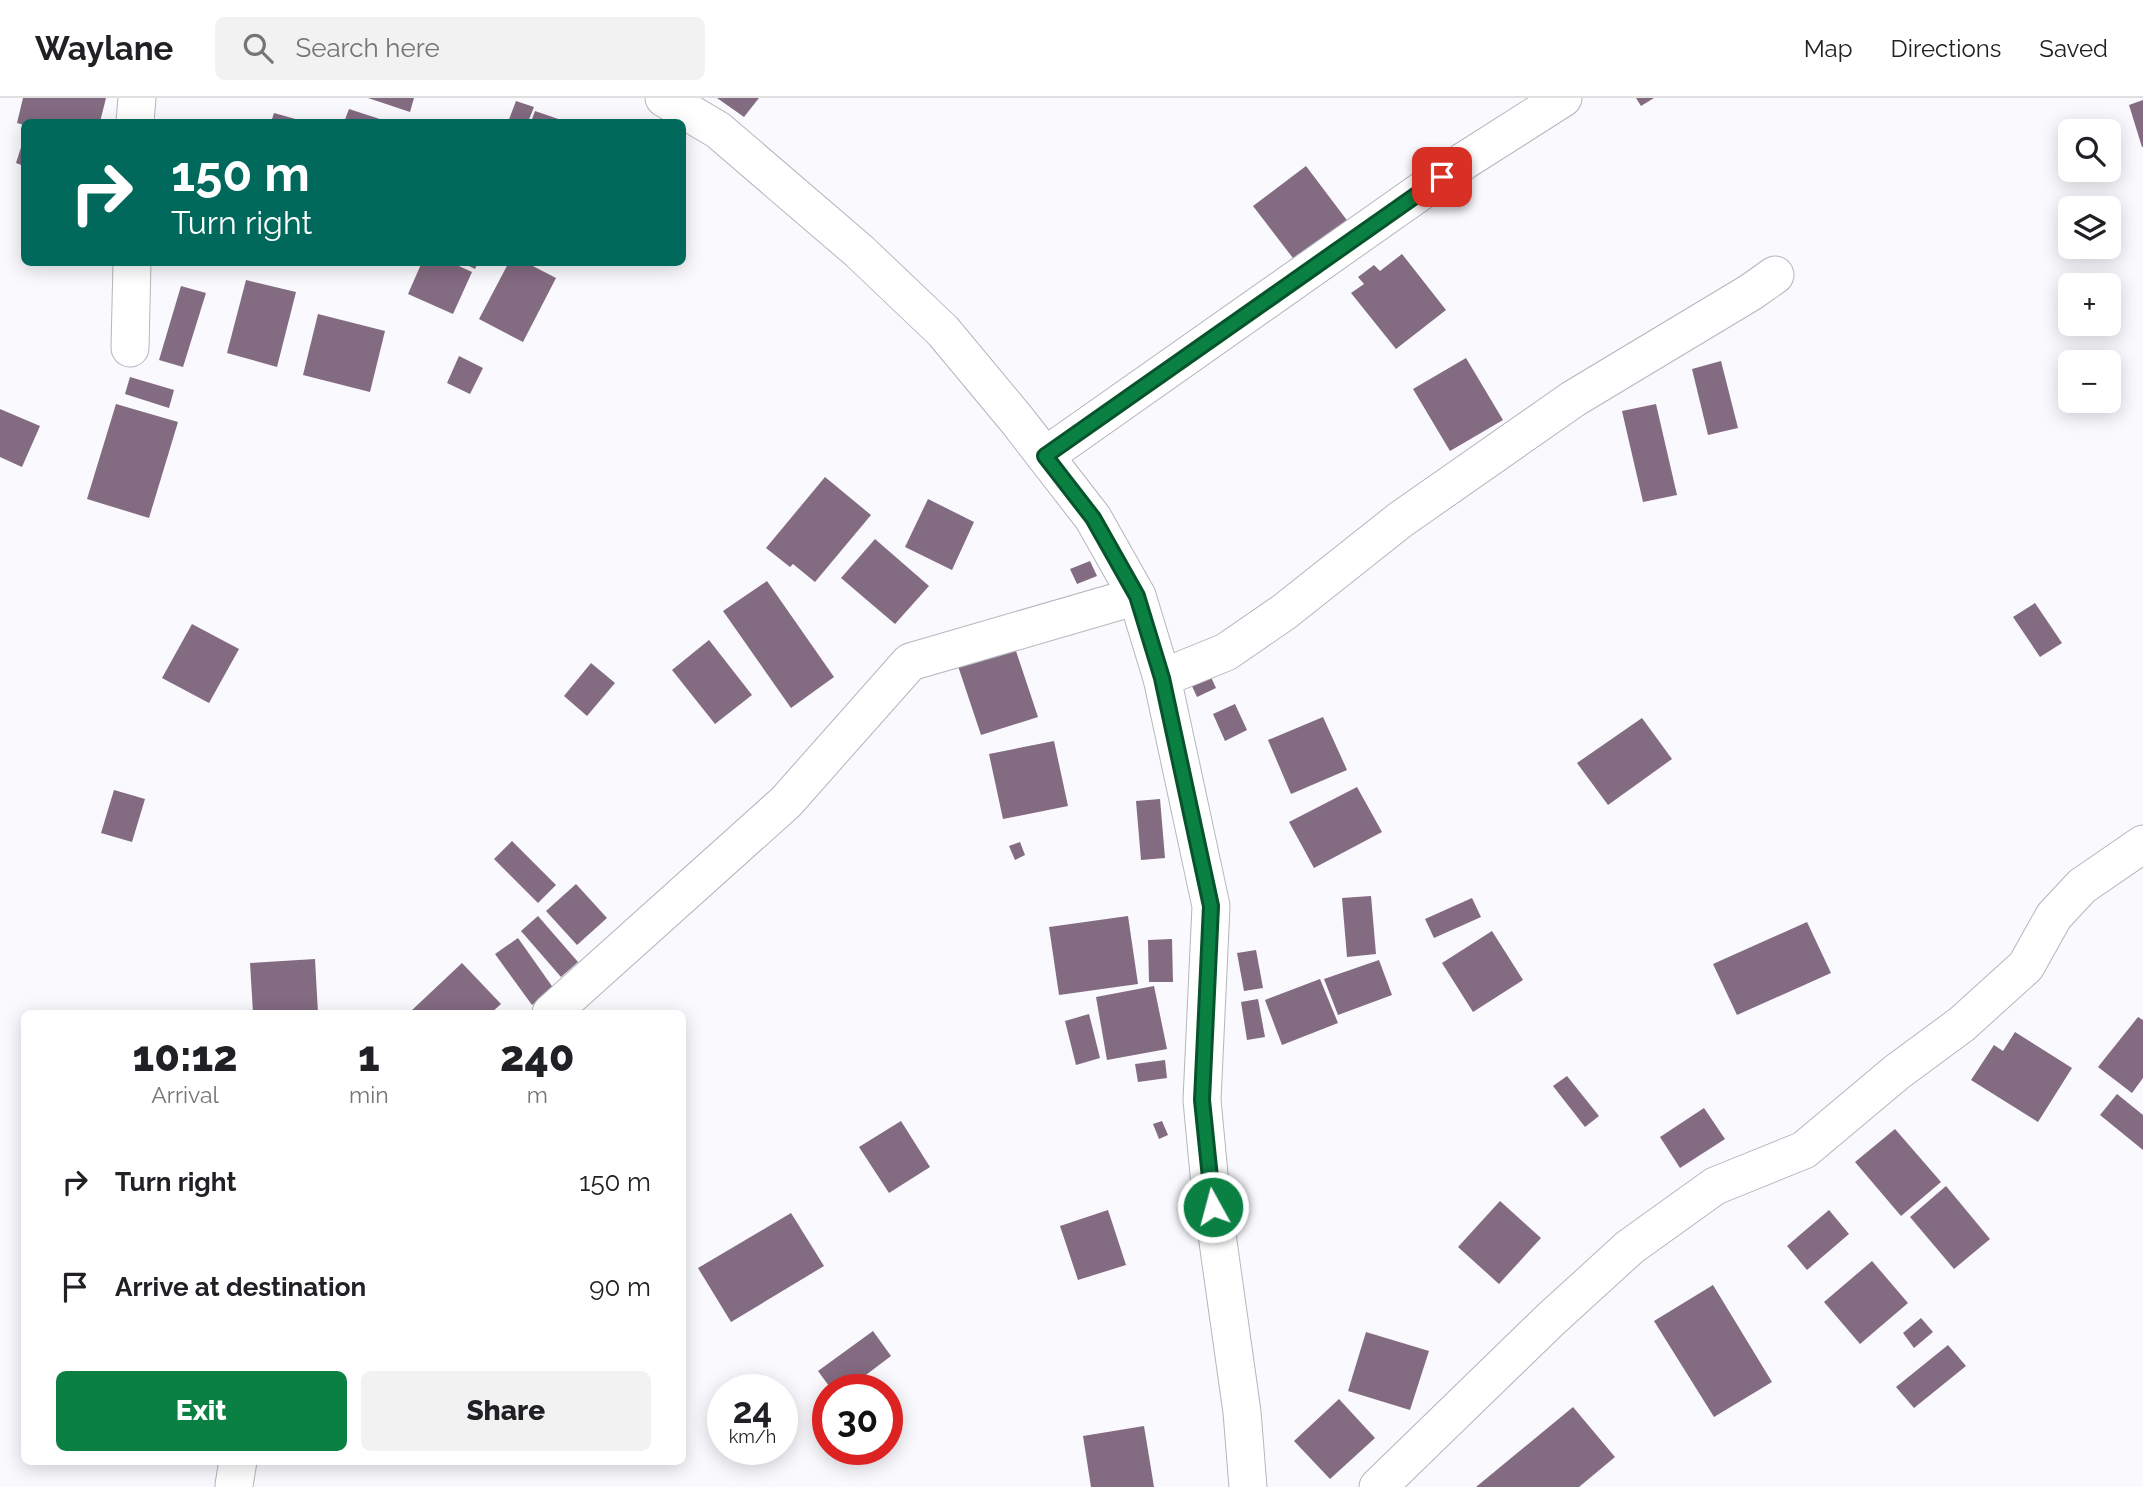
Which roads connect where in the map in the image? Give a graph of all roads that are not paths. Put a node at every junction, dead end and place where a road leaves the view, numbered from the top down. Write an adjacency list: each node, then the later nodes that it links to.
1 (137, 98): 4 (street)
2 (664, 98): 8 (street)
3 (1563, 98): 8 (street)
4 (135, 119)
5 (132, 266): 7 (street)
6 (1775, 275): 10 (street)
7 (130, 348)
8 (1045, 456): 9 (street)
9 (1137, 596): 10 (street); 12 (street)
10 (1162, 678): 13 (street)
11 (2143, 844): 14 (street)
12 (554, 1010)
13 (1248, 1487)
14 (1378, 1487)

